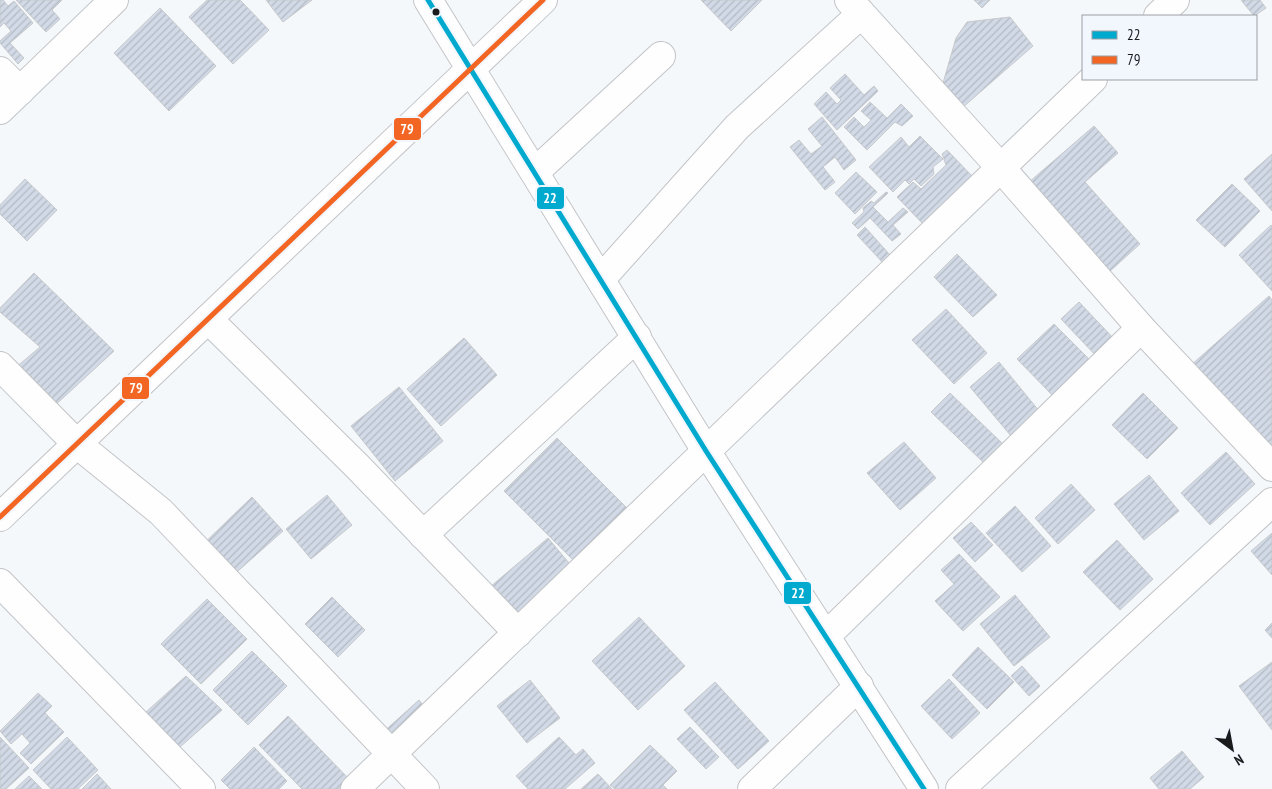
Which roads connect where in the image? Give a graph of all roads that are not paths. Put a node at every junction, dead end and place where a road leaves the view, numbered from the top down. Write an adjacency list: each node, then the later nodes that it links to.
1 (114, 0): 11 (street)
2 (428, 0): 8 (street)
3 (543, 0): 8 (street)
4 (1175, 0): 6 (street)
5 (855, 7): 13 (street); 15 (street)
6 (1159, 15)
7 (662, 56): 14 (street)
8 (471, 69): 14 (street); 16 (street)
9 (0, 71): 11 (street)
10 (1092, 80): 13 (street)
11 (20, 91): 12 (street)
12 (0, 110)
13 (1001, 168): 17 (street); 21 (street)
14 (535, 172): 15 (street)
15 (601, 278): 18 (street)
16 (208, 319): 20 (street); 25 (street)
17 (1141, 328): 22 (street); 28 (street)
18 (637, 337): 21 (street); 25 (street)
19 (0, 366): 20 (street)
20 (77, 444): 24 (street); 30 (street)
21 (706, 451): 27 (street); 28 (street)
22 (1272, 467)
23 (1272, 502): 36 (street)
24 (0, 517)
25 (424, 535): 27 (street)
26 (0, 583): 31 (street)
27 (518, 632): 30 (street)
28 (826, 636): 29 (street)
29 (859, 686): 34 (street); 35 (street)
30 (391, 754): 32 (street); 33 (street)
31 (201, 789)
32 (355, 789)
33 (425, 789)
34 (752, 789)
35 (924, 789)
36 (960, 789)

